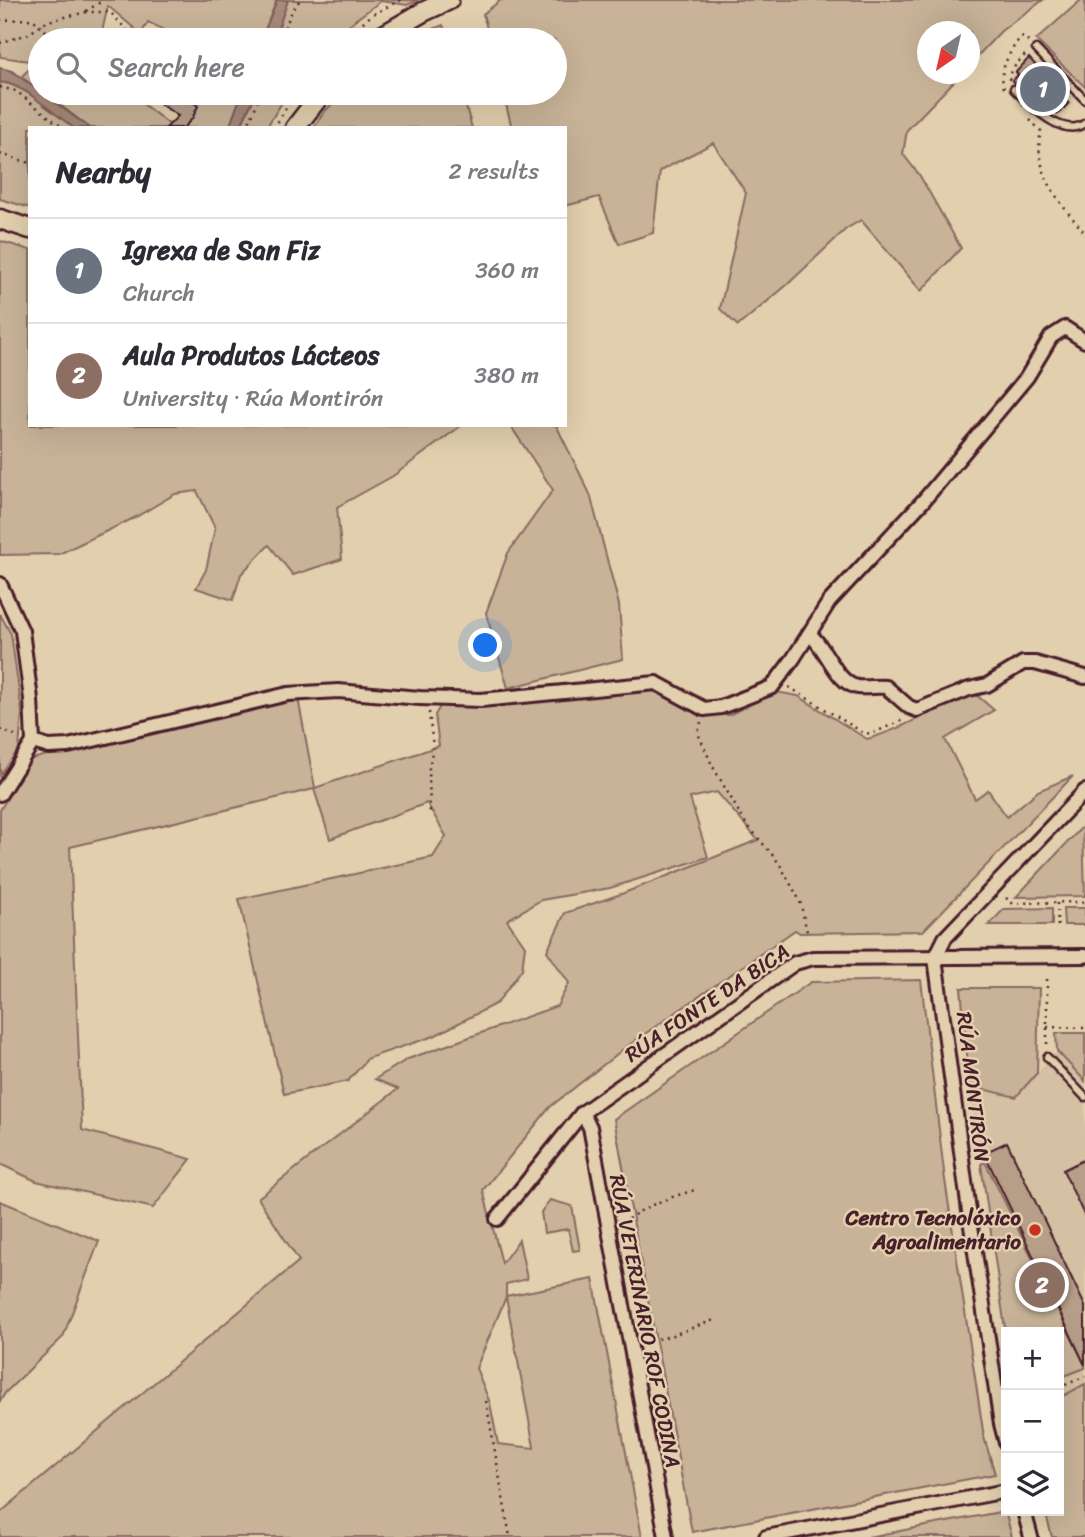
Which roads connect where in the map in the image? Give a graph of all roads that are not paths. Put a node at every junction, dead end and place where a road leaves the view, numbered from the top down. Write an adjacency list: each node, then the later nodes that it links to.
1 (449, 0): 2 (street)
2 (396, 28)
3 (1036, 49): 5 (lane)
4 (1014, 89): 7 (lane)
5 (1085, 100)
6 (313, 105): 8 (street)
7 (1085, 123)
8 (297, 126)
9 (0, 219): 10 (street)
10 (28, 228)
11 (1085, 341): 13 (street)
12 (0, 584): 15 (street)
13 (809, 634): 14 (street); 15 (street)
14 (1085, 677)
15 (33, 742): 17 (street)
16 (1085, 791): 19 (street)
17 (0, 794)
18 (1085, 956): 19 (street, RÚA FONTE DA BICA)
19 (935, 958): 22 (street, RÚA FONTE DA BICA); 24 (street, RÚA MONTIRÓN)
20 (1047, 1057): 21 (lane)
21 (1085, 1097)
22 (582, 1113): 23 (street, RÚA FONTE DA BICA); 27 (street, RÚA VETERINARIO ROF CODINA)
23 (496, 1219)
24 (1001, 1424)
25 (1001, 1492): 28 (street)
26 (1025, 1516): 29 (street)
27 (666, 1537)
28 (766, 1537)
29 (1031, 1537)

